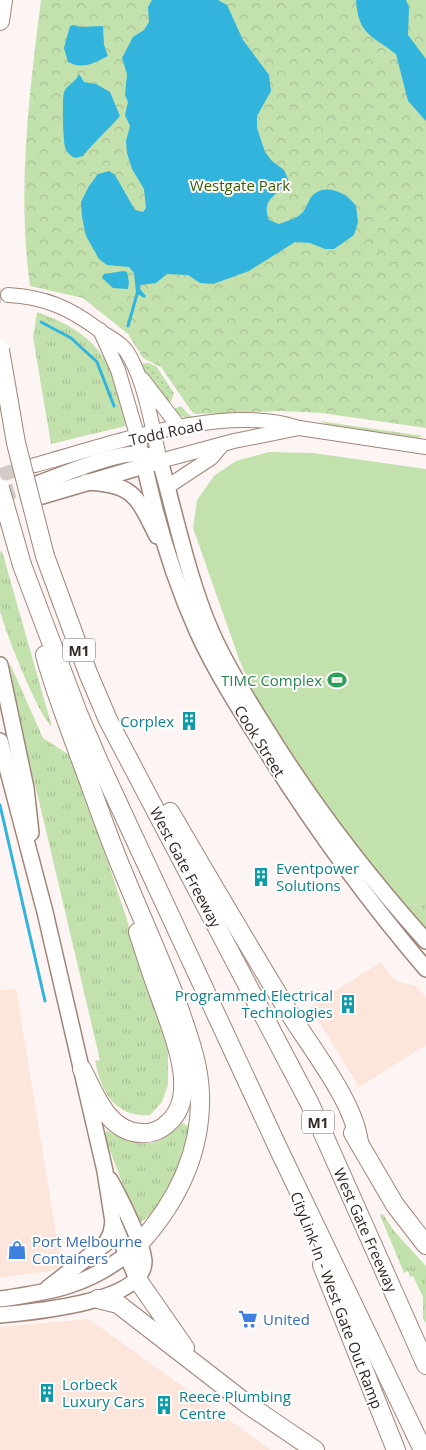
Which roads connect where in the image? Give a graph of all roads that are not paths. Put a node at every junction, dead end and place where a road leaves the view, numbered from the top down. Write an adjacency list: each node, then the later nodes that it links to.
1 (3, 0): 2 (highway)
2 (0, 21)
3 (8, 296): 4 (main road)
4 (100, 330): 6 (main road); 10 (main road)
5 (0, 350): 23 (highway, West Gate Freeway / M1, bridge)
6 (133, 362): 7 (main road); 9 (main road)
7 (179, 427): 8 (main road, Todd Road); 9 (main road, Todd Road)
8 (299, 428): 11 (main road, Todd Road); 12 (main road, Todd Road)
9 (153, 434): 10 (main road, Todd Road); 14 (main road)
10 (138, 437): 13 (main road); 15 (main road, Todd Road)
11 (224, 444): 14 (main road, Todd Road); 17 (main road)
12 (426, 447)
13 (143, 459): 14 (main road, Todd Road); 16 (main road, Todd Road); 16 (main road, Todd Road); 20 (main road, Cook Street)
14 (160, 461): 17 (main road, Cook Street)
15 (35, 465)
16 (86, 482): 20 (main road)
17 (167, 487): 27 (main road, Cook Street)
18 (0, 488): 19 (highway, West Gate Freeway / M1, bridge)
19 (23, 570): 25 (highway); 31 (highway, West Gate Freeway / M1)
20 (175, 573): 28 (main road, Cook Street)
21 (0, 665): 24 (main road)
22 (0, 741): 24 (main road)
23 (119, 742): 26 (highway, West Gate Freeway / M1); 30 (highway)
24 (30, 848): 29 (main road)
25 (123, 872): 29 (highway); 35 (highway)
26 (197, 886): 30 (highway); 41 (highway, West Gate Freeway / M1)
27 (426, 941)
28 (426, 969)
29 (82, 1069): 32 (main road)
30 (359, 1142): 34 (highway)
31 (280, 1150): 44 (highway, CityLink In - West Gate Out Ramp / M1); 45 (highway, West Gate Freeway / M1)
32 (105, 1171): 33 (main road); 35 (main road)
33 (113, 1222): 35 (main road); 37 (main road)
34 (426, 1245)
35 (136, 1251): 36 (main road); 37 (main road)
36 (137, 1279): 38 (main road); 42 (highway)
37 (39, 1294): 39 (main road)
38 (98, 1298): 40 (main road); 42 (highway)
39 (0, 1299)
40 (0, 1316)
41 (426, 1365)
42 (210, 1375): 43 (highway)
43 (314, 1450)
44 (396, 1450)
45 (423, 1450)

